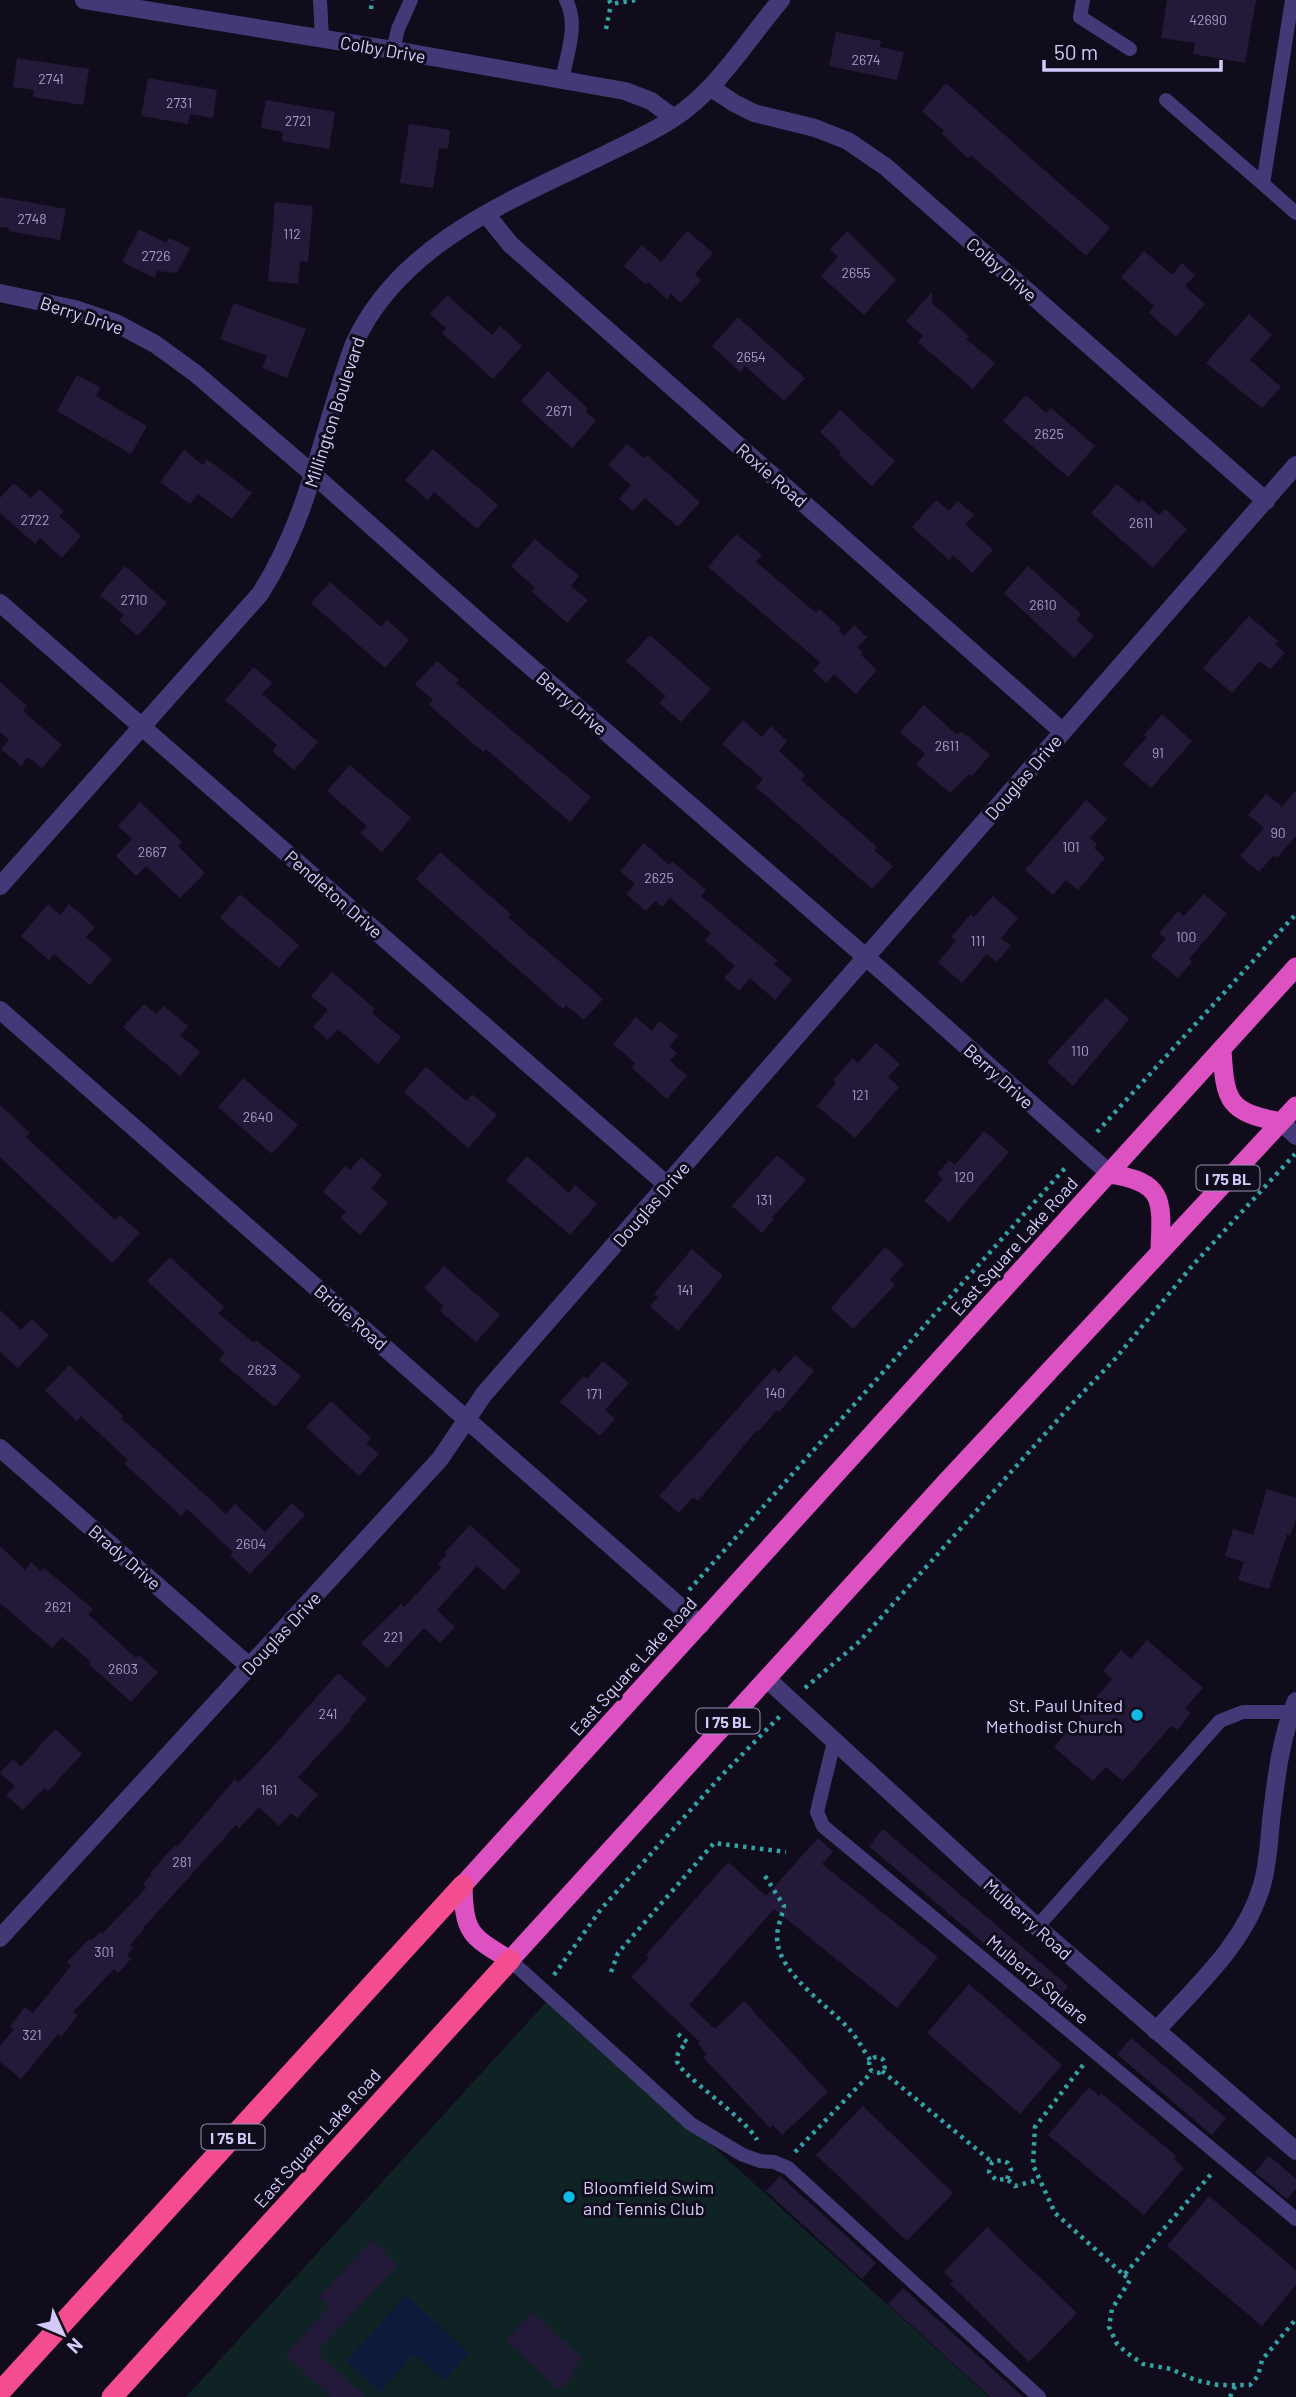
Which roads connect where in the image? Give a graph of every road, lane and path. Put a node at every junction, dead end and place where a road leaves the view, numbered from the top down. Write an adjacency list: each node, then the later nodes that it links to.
1 (84, 0): 13 (street, Colby Drive)
2 (320, 0): 13 (lane)
3 (372, 0): 11 (path)
4 (411, 0): 15 (lane)
5 (566, 0): 16 (lane)
6 (636, 0): 10 (path)
7 (781, 0): 17 (street, Millington Boulevard)
8 (1083, 0): 14 (lane)
9 (1292, 0): 20 (lane)
10 (610, 2): 12 (path)
11 (371, 9)
12 (606, 29)
13 (322, 38): 15 (street, Colby Drive)
14 (1130, 49)
15 (393, 50): 16 (street, Colby Drive)
16 (562, 80): 19 (street, Colby Drive)
17 (710, 87): 19 (street, Millington Boulevard); 26 (street, Colby Drive)
18 (1166, 100): 20 (lane)
19 (674, 118): 22 (street, Millington Boulevard)
20 (1262, 184): 21 (lane)
21 (1296, 213)
22 (486, 214): 25 (street, Millington Boulevard); 29 (street, Roxie Road)
23 (0, 293): 25 (street, Berry Drive)
24 (1296, 465): 26 (street, Douglas Drive)
25 (314, 475): 28 (street, Millington Boulevard); 32 (street, Berry Drive)
26 (1266, 500): 29 (street, Douglas Drive)
27 (0, 603): 28 (street, Pendleton Drive)
28 (141, 727): 30 (street, Millington Boulevard); 43 (street, Pendleton Drive)
29 (1063, 732): 32 (street, Douglas Drive)
30 (0, 886)
31 (1296, 914): 38 (path)
32 (866, 958): 42 (street, Berry Drive); 43 (street, Douglas Drive)
33 (1296, 967): 35 (highway, East Square Lake Road / I 75 BL)
34 (0, 1010): 45 (street, Bridle Road)
35 (1222, 1050): 37 (highway); 42 (highway, East Square Lake Road / I 75 BL)
36 (1296, 1106): 37 (highway, East Square Lake Road / I 75 BL)
37 (1281, 1122): 39 (street); 44 (highway, East Square Lake Road / I 75 BL)
38 (1097, 1132)
39 (1296, 1136)
40 (1296, 1154): 51 (path)
41 (1065, 1168): 47 (path)
42 (1110, 1174): 44 (highway); 48 (highway, East Square Lake Road / I 75 BL)
43 (667, 1185): 45 (street, Douglas Drive)
44 (1160, 1250): 50 (highway, East Square Lake Road / I 75 BL)
45 (466, 1418): 48 (street, Bridle Road); 49 (street, Douglas Drive)
46 (0, 1448): 49 (street, Brady Drive)
47 (693, 1584)
48 (701, 1625): 57 (highway, East Square Lake Road / I 75 BL)
49 (249, 1666): 59 (street, Douglas Drive)
50 (767, 1679): 54 (street, Mulberry Road); 60 (highway, East Square Lake Road / I 75 BL)
51 (812, 1680)
52 (1294, 1706): 58 (lane); 63 (street)
53 (774, 1723): 61 (path)
54 (834, 1742): 58 (street, Mulberry Road); 65 (lane, Mulberry Square)
55 (786, 1852): 62 (path)
56 (765, 1876): 66 (path)
57 (463, 1885): 60 (highway); 79 (highway, East Square Lake Road / I 75 BL)
58 (1037, 1927): 63 (street, Mulberry Road)
59 (0, 1938)
60 (510, 1960): 72 (lane); 80 (highway, East Square Lake Road / I 75 BL)
61 (562, 1965)
62 (611, 1972)
63 (1156, 2031): 69 (street, Mulberry Road)
64 (678, 2035): 72 (path)
65 (1095, 2051): 70 (lane, Mulberry Square); 74 (path)
66 (870, 2060): 67 (path); 68 (path)
67 (882, 2071): 68 (path); 71 (path)
68 (872, 2072): 72 (path)
69 (1296, 2151)
70 (1224, 2159): 75 (lane, Mulberry Square); 76 (path)
71 (992, 2162): 73 (path); 73 (path)
72 (783, 2165): 81 (lane)
73 (1007, 2179): 74 (path)
74 (1038, 2180): 76 (path)
75 (1296, 2219)
76 (1124, 2275): 78 (path)
77 (1296, 2319): 78 (path)
78 (1236, 2386): 82 (path)
79 (2, 2390)
80 (117, 2391)
81 (1039, 2397)
82 (1230, 2397)

